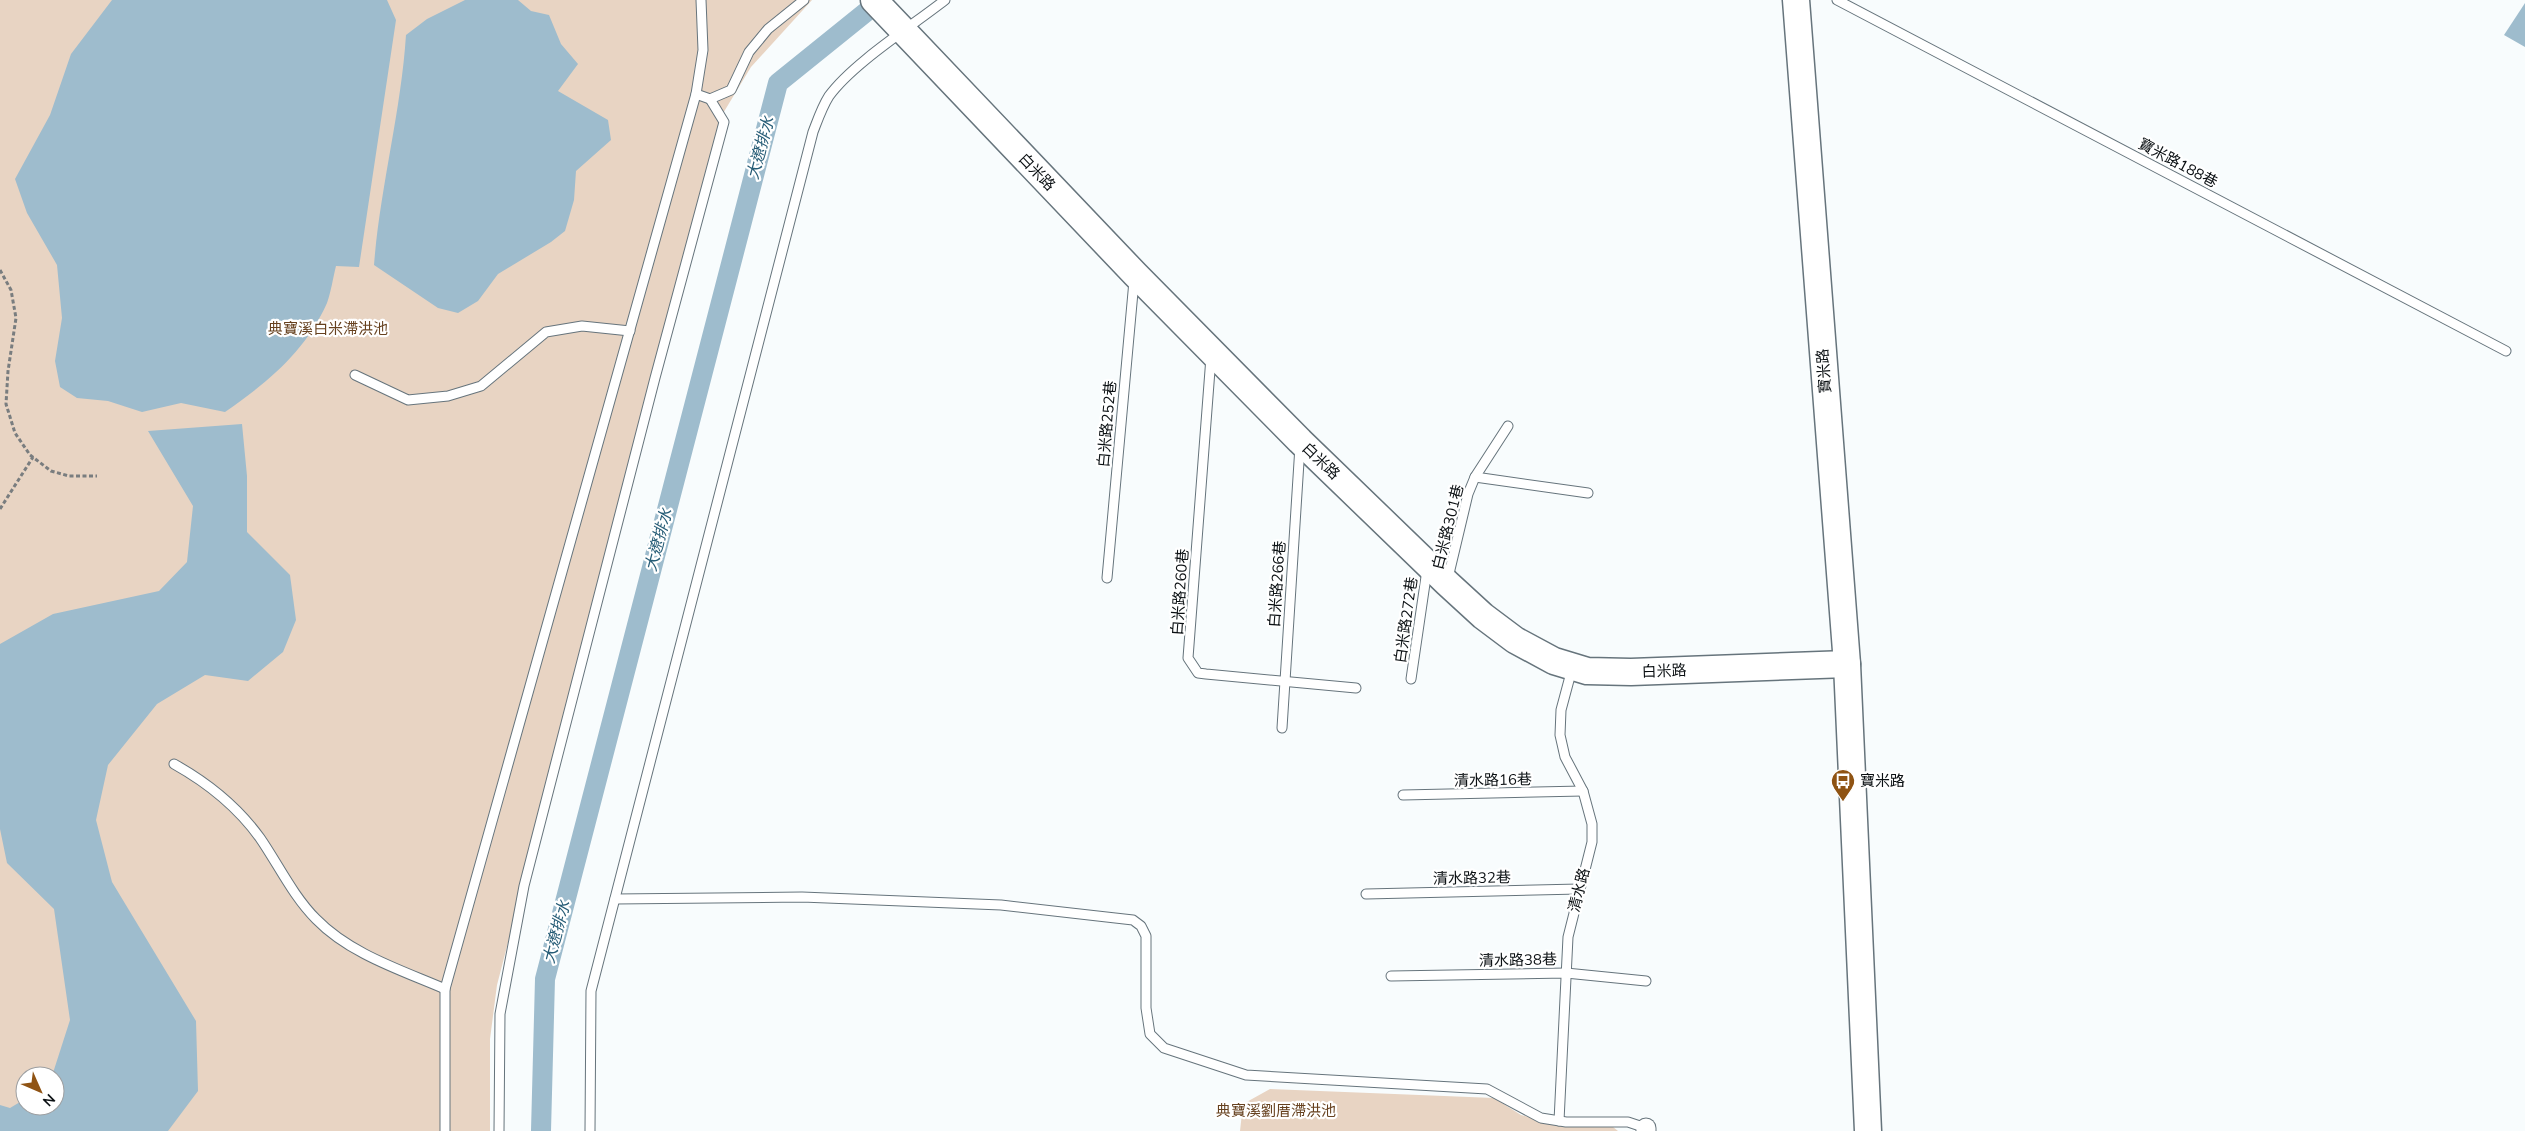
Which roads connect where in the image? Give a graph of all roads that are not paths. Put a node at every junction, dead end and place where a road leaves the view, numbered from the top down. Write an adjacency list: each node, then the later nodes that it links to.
1 (701, 0): 8 (lane)
2 (804, 0): 9 (lane)
3 (874, 0): 7 (street, 白米路)
4 (945, 0): 7 (lane)
5 (1796, 0): 22 (street, 寶米路)
6 (1838, 0): 12 (lane, 寶米路188巷)
7 (901, 31): 10 (street, 白米路); 33 (lane)
8 (696, 94): 9 (lane); 11 (lane)
9 (710, 99): 41 (lane)
10 (1135, 274): 13 (street, 白米路); 20 (lane, 白米路252巷)
11 (630, 331): 14 (lane); 37 (lane)
12 (2506, 350)
13 (1212, 352): 16 (street, 白米路); 25 (lane, 白米路260巷)
14 (355, 374)
15 (1508, 426): 17 (lane, 白米路301巷)
16 (1300, 441): 19 (street, 白米路); 25 (lane, 白米路266巷)
17 (1475, 477): 18 (lane); 21 (lane, 白米路301巷)
18 (1588, 493)
19 (1428, 565): 21 (street, 白米路); 24 (lane, 白米路272巷)
20 (1107, 578)
21 (1447, 583): 23 (street, 白米路)
22 (1847, 664): 23 (street, 白米路); 43 (street, 寶米路)
23 (1572, 667): 29 (lane, 清水路)
24 (1411, 679)
25 (1285, 681): 26 (lane, 白米路260巷); 27 (lane, 白米路266巷)
26 (1356, 688)
27 (1282, 728)
28 (174, 764): 37 (lane)
29 (1583, 791): 30 (lane, 清水路16巷); 31 (lane, 清水路)
30 (1403, 795)
31 (1579, 889): 32 (lane, 清水路32巷); 34 (lane, 清水路)
32 (1366, 894)
33 (615, 899): 38 (lane); 42 (lane)
34 (1566, 974): 35 (lane, 清水路38巷); 36 (lane, 清水路38巷); 38 (lane, 清水路)
35 (1391, 976)
36 (1646, 980)
37 (445, 989): 40 (lane)
38 (1559, 1121): 39 (lane)
39 (1646, 1129)
40 (445, 1131)
41 (499, 1131)
42 (590, 1131)
43 (1868, 1131)

